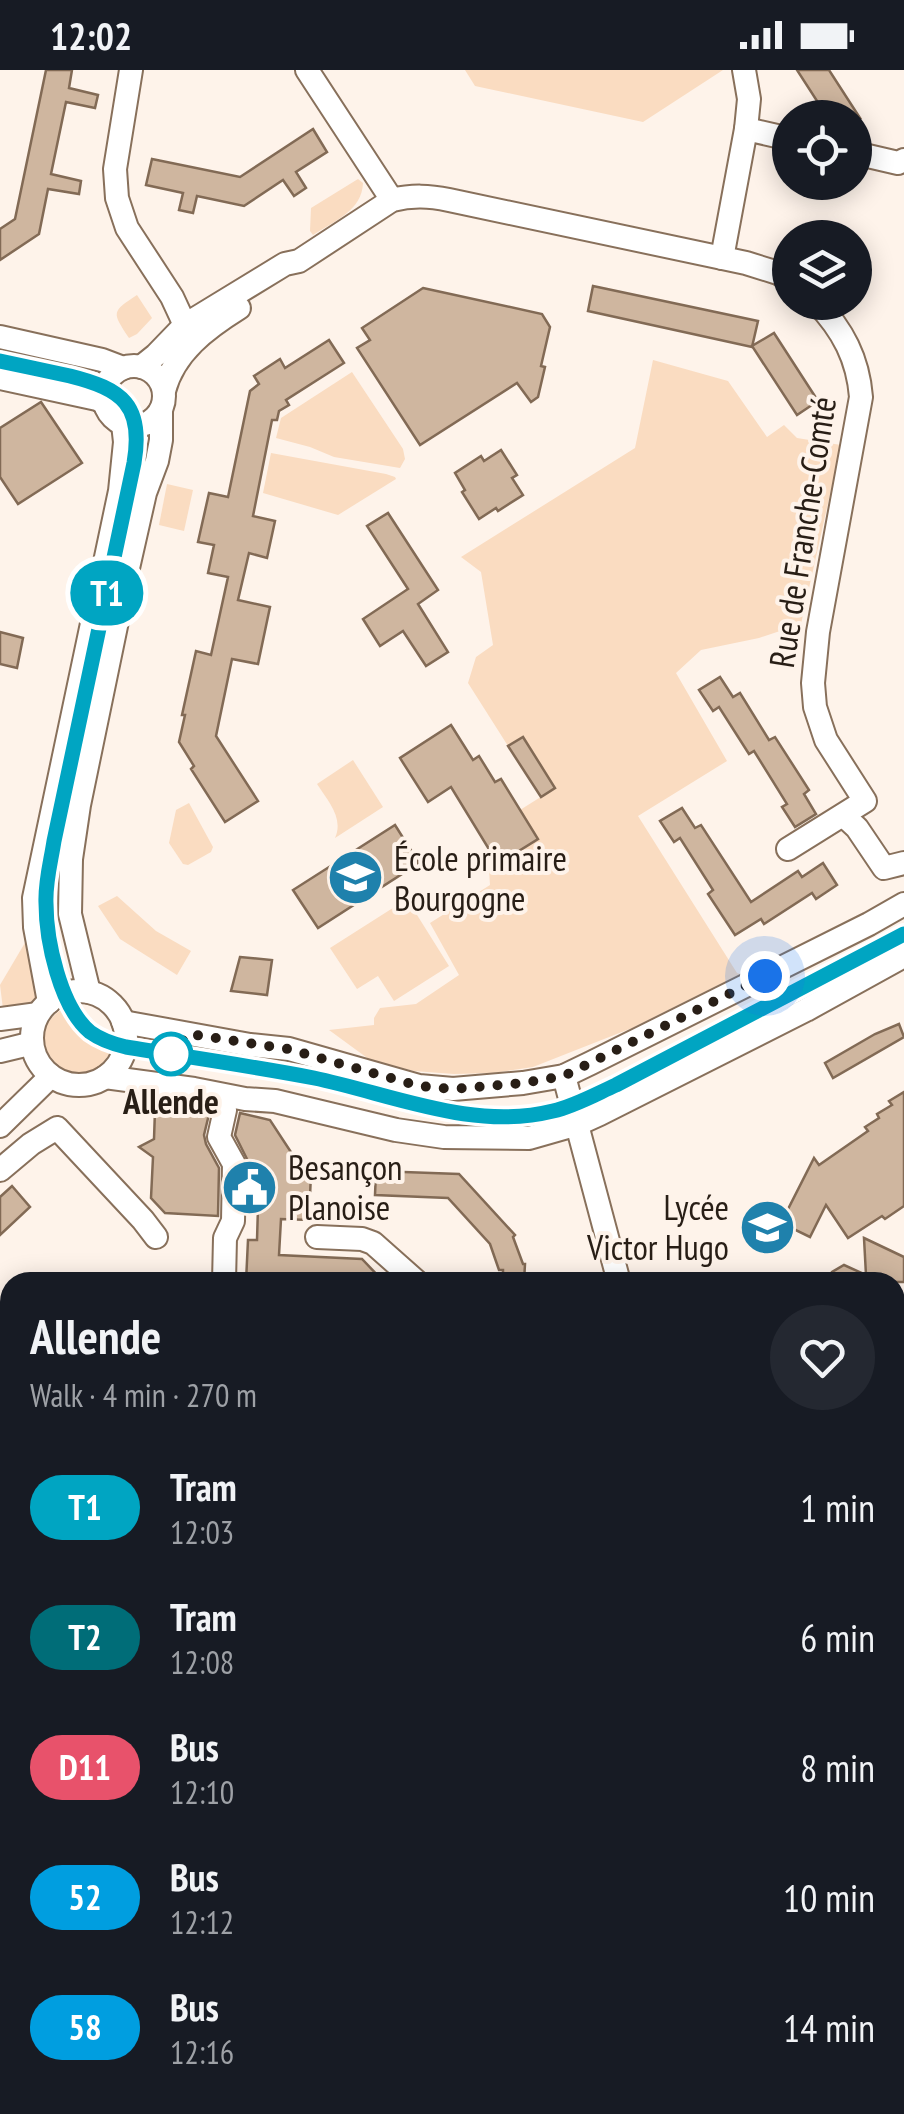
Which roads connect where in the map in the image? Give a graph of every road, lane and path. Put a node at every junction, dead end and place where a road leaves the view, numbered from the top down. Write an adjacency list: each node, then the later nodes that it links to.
1 (131, 70): 13 (street)
2 (308, 70): 8 (street)
3 (744, 70): 4 (street)
4 (746, 130): 5 (street); 9 (street)
5 (772, 135)
6 (872, 156): 7 (street)
7 (904, 160)
8 (392, 200): 9 (street); 10 (street)
9 (722, 258): 11 (street)
10 (299, 261): 13 (street); 15 (street)
11 (772, 271)
12 (831, 320): 21 (street, Rue de Franche-Comté)
13 (185, 325): 15 (street); 16 (street)
14 (0, 337): 16 (street)
15 (179, 357): 18 (street)
16 (132, 367): 18 (street); 19 (street)
17 (0, 378): 19 (street)
18 (162, 400): 20 (street); 26 (street)
19 (105, 403): 20 (street)
20 (123, 424): 27 (street)
21 (844, 816): 22 (street); 23 (street)
22 (788, 849)
23 (904, 863)
24 (904, 904): 33 (street)
25 (904, 956): 37 (street)
26 (89, 992): 27 (street); 29 (street)
27 (44, 1008): 28 (street); 30 (street)
28 (0, 1019)
29 (123, 1022): 33 (street); 34 (street)
30 (32, 1046): 31 (street); 32 (street)
31 (0, 1052)
32 (50, 1076): 34 (street); 36 (street)
33 (564, 1076): 37 (street)
34 (106, 1077): 37 (street)
35 (225, 1110): 42 (street)
36 (4, 1122): 38 (street)
37 (578, 1124): 44 (street)
38 (31, 1144): 39 (street); 41 (street)
39 (0, 1170)
40 (316, 1236): 43 (street)
41 (156, 1237)
42 (224, 1272)
43 (406, 1272)
44 (616, 1272)

